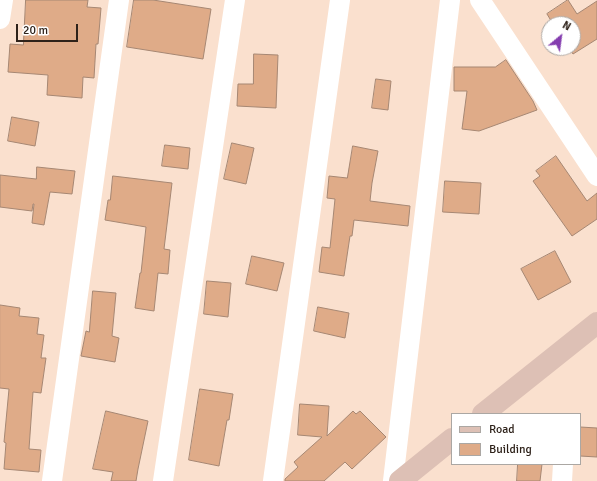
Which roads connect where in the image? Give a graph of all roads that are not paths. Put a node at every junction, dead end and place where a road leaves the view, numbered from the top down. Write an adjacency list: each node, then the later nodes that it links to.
1 (3, 0): 7 (street)
2 (120, 0): 13 (street)
3 (235, 0): 14 (street)
4 (340, 0): 15 (street)
5 (450, 0): 16 (street)
6 (480, 0): 8 (street)
7 (0, 18)
8 (597, 176)
9 (597, 323): 10 (main road)
10 (484, 413)
11 (451, 440): 17 (main road)
12 (563, 465): 18 (street)
13 (52, 481)
14 (163, 481)
15 (274, 481)
16 (393, 481)
17 (400, 481)
18 (562, 481)

